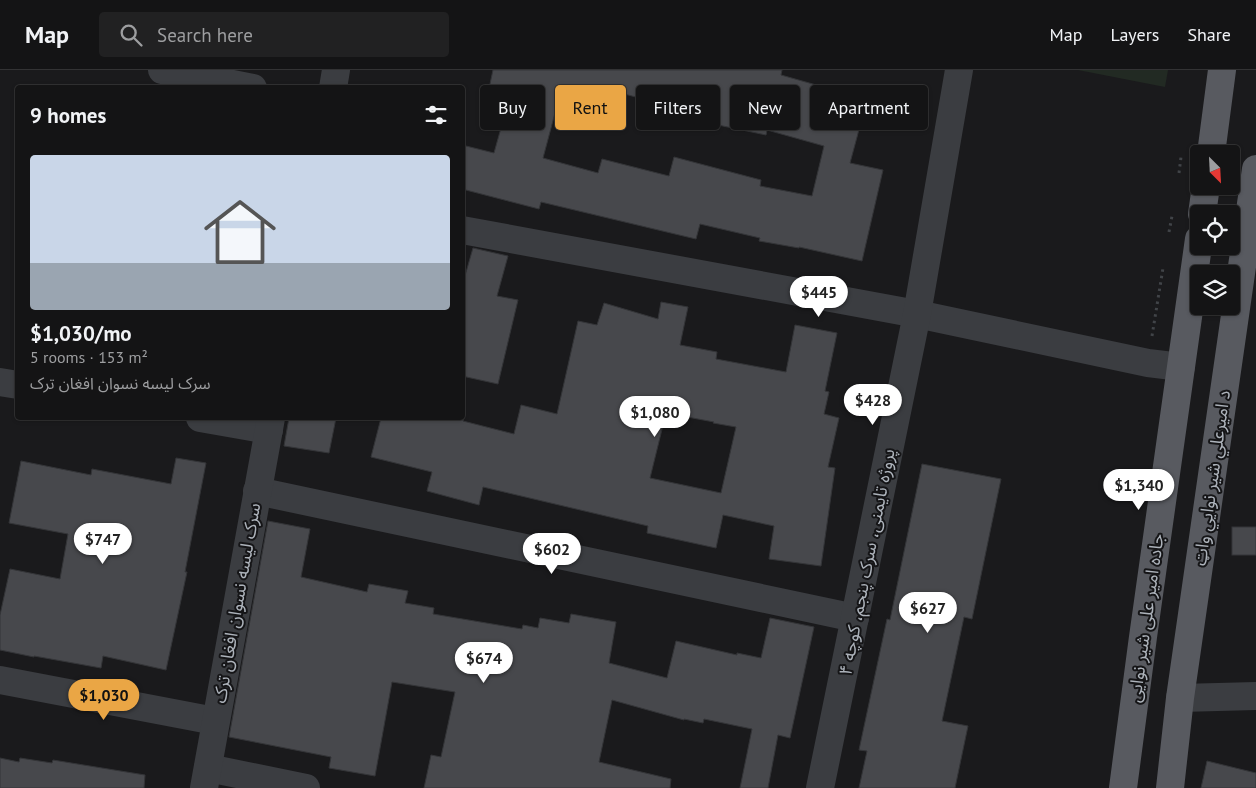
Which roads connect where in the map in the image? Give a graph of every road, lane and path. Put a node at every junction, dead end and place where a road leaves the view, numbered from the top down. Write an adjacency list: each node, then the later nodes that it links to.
1 (162, 70): 5 (street)
2 (336, 70): 6 (street)
3 (959, 70): 11 (street, پروژه تایمنی، سرک پنجم، کوچه ۴)
4 (1222, 70): 7 (main road)
5 (238, 85)
6 (334, 85)
7 (1212, 145)
8 (1256, 169): 21 (main road, د امیرعلي شیر نوايي واټ)
9 (465, 231): 11 (street)
10 (1197, 255): 12 (main road, جاده امیر علی شیر نوایی)
11 (917, 314): 12 (street); 18 (street, پروژه تایمنی، سرک پنجم، کوچه ۴)
12 (1181, 367): 26 (main road, جاده امیر علی شیر نوایی)
13 (0, 382): 14 (street)
14 (15, 384)
15 (223, 420): 16 (street)
16 (270, 424): 17 (street, سرک لیسه نسوان افغان‌ ترک)
17 (257, 491): 18 (street); 22 (street, سرک لیسه نسوان افغان‌ ترک)
18 (855, 618): 25 (street, پروژه تایمنی، سرک پنجم، کوچه ۴)
19 (0, 680): 22 (street)
20 (1256, 696): 21 (street)
21 (1180, 698): 27 (main road, د امیرعلي شیر نوايي واټ)
22 (215, 721): 23 (street, سرک لیسه نسوان افغان‌ ترک)
23 (206, 778): 24 (street)
24 (306, 788)
25 (820, 788)
26 (1123, 788)
27 (1170, 788)

